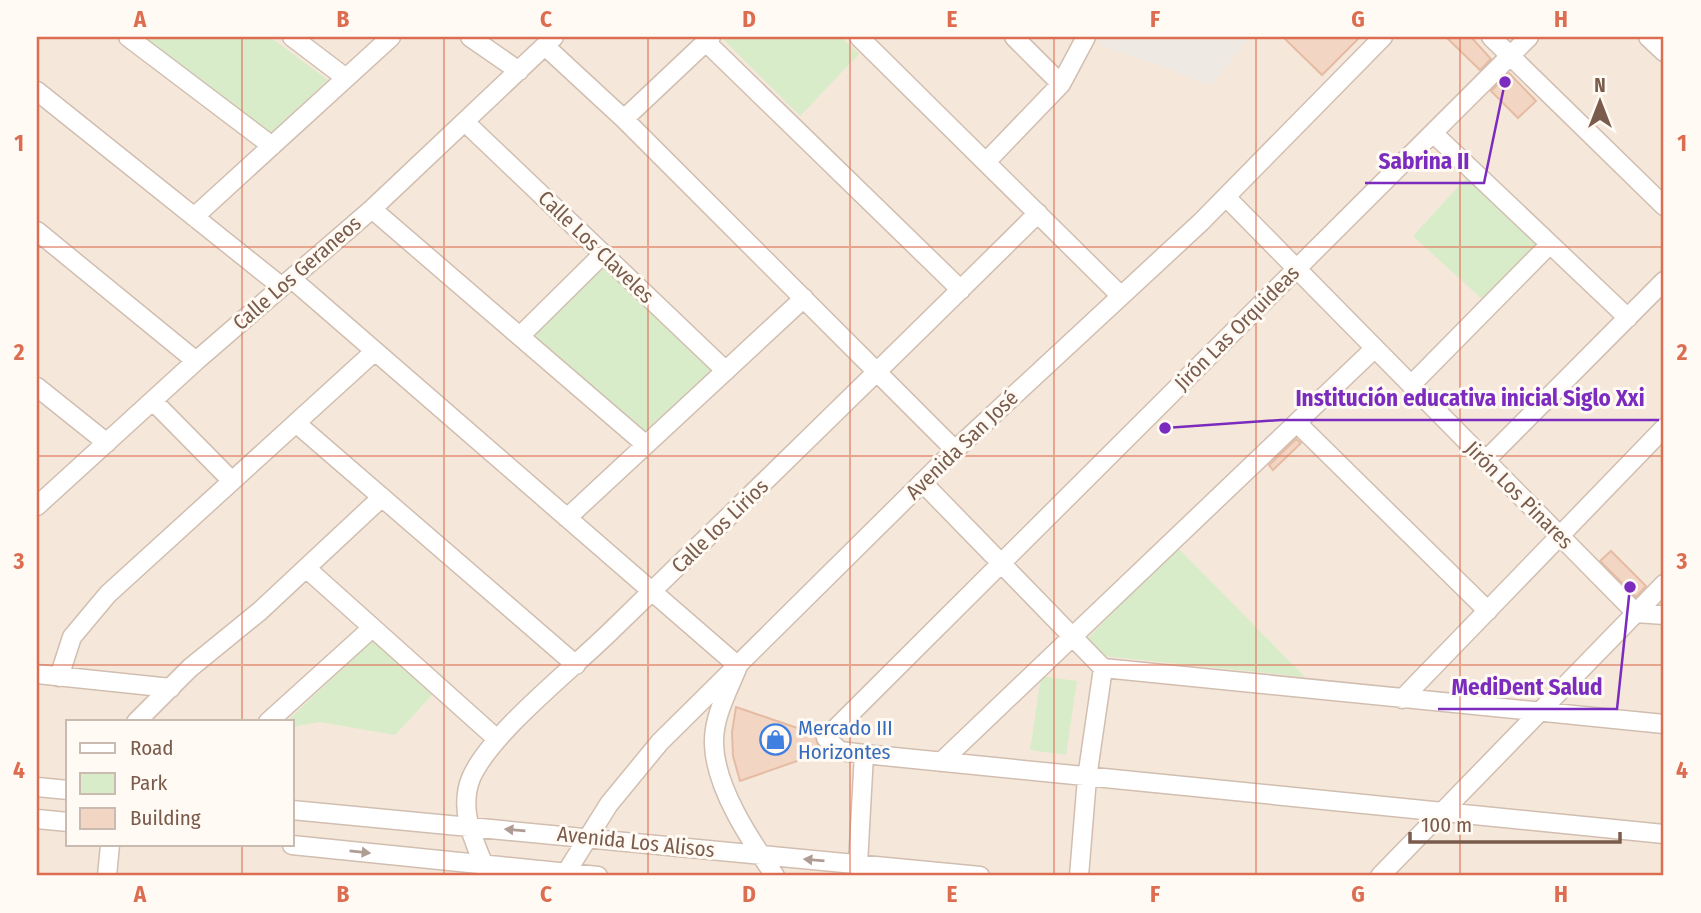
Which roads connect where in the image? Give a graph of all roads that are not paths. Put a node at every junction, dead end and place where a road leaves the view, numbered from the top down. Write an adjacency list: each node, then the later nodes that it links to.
1 (128, 37): 23 (street)
2 (292, 37): 17 (street)
3 (391, 37): 17 (street)
4 (470, 37): 16 (street)
5 (859, 37): 24 (street)
6 (1014, 37): 18 (street)
7 (1086, 37): 18 (street)
8 (1383, 37): 25 (street, Avenida San José)
9 (1491, 37): 15 (street)
10 (1529, 37): 15 (street, Jirón Las Orquideas)
11 (1648, 37): 14 (street)
12 (709, 39): 20 (street); 36 (street)
13 (550, 41): 16 (street, Calle Los Geraneos); 20 (street)
14 (1664, 52)
15 (1510, 55): 22 (street, Jirón Las Orquideas); 26 (street)
16 (519, 71): 21 (street, Calle Los Geraneos)
17 (346, 78): 23 (street)
18 (1061, 84): 24 (street)
19 (37, 91): 29 (street)
20 (624, 119): 38 (street)
21 (466, 123): 27 (street, Calle Los Geraneos); 32 (street, Calle Los Claveles)
22 (1433, 133): 31 (street); 33 (street, Jirón Las Orquideas)
23 (272, 146): 29 (street)
24 (986, 162): 28 (street)
25 (1226, 197): 33 (street, Jirón Los Pinares); 37 (street, Avenida San José)
26 (1664, 206)
27 (372, 209): 35 (street, Calle Los Geraneos); 40 (street)
28 (1038, 214): 36 (street, Calle los Lirios); 37 (street)
29 (194, 217): 35 (street)
30 (37, 231): 43 (street)
31 (1550, 244): 39 (street); 46 (street)
32 (603, 254): 40 (street); 44 (street, Calle Los Claveles)
33 (1297, 268): 41 (street, Jirón Los Pinares); 62 (street, Jirón Las Orquideas)
34 (1664, 281): 39 (street)
35 (287, 283): 42 (street); 43 (street, Calle Los Geraneos)
36 (961, 289): 45 (street, Calle los Lirios)
37 (1119, 295): 54 (street, Avenida San José)
38 (804, 298): 44 (street); 45 (street)
39 (1628, 318): 55 (street)
40 (520, 336): 53 (street)
41 (1375, 348): 46 (street, Jirón Los Pinares); 50 (street)
42 (375, 351): 49 (street); 60 (street)
43 (196, 361): 48 (street, Calle Los Geraneos)
44 (726, 371): 53 (street)
45 (878, 372): 54 (street); 65 (street, Calle los Lirios)
46 (1411, 385): 55 (street, Jirón Los Pinares)
47 (37, 387): 52 (street)
48 (153, 401): 52 (street, Calle Los Geraneos); 56 (street)
49 (296, 423): 56 (street); 58 (street)
50 (1297, 423): 66 (street); 70 (street)
51 (1664, 428): 61 (street)
52 (107, 443): 59 (street, Calle Los Geraneos)
53 (646, 444): 60 (street)
54 (955, 450): 57 (street, Avenida San José)
55 (1486, 460): 61 (street, Jirón Los Pinares)
56 (232, 481): 75 (street)
57 (922, 482): 62 (street); 72 (street, Avenida San José)
58 (382, 496): 63 (street); 71 (street)
59 (37, 506)
60 (567, 518): 65 (street)
61 (1560, 536): 66 (street); 67 (street, Jirón Los Pinares)
62 (1002, 562): 70 (street); 83 (street, Jirón Las Orquideas)
63 (306, 568): 69 (street); 76 (street)
64 (1664, 583): 67 (street)
65 (652, 592): 71 (street, Calle los Lirios); 72 (street)
66 (1488, 611): 77 (street)
67 (1636, 613): 68 (street); 78 (street)
68 (1664, 615)
69 (372, 628): 80 (street); 82 (street)
70 (1074, 635): 73 (street); 84 (street)
71 (576, 666): 82 (street, Calle los Lirios)
72 (738, 666): 94 (street, Avenida San José); 97 (street)
73 (1103, 668): 77 (street); 85 (street)
74 (37, 674): 75 (street)
75 (59, 677): 76 (street)
76 (171, 688): 79 (street)
77 (1402, 699): 78 (street)
78 (1539, 712): 81 (street); 89 (street)
79 (138, 720)
80 (270, 720)
81 (1664, 724)
82 (497, 739): 92 (street, Calle los Lirios)
83 (864, 754): 84 (street); 99 (street)
84 (941, 762): 85 (street)
85 (1087, 778): 89 (street); 105 (street)
86 (37, 787): 87 (street)
87 (66, 790)
88 (294, 810): 92 (street, Avenida Los Alisos)
89 (1442, 812): 93 (street); 106 (street)
90 (37, 819): 91 (street)
91 (66, 822)
92 (467, 825): 94 (street, Avenida Los Alisos, one-way to 92); 98 (street, Calle los Lirios)
93 (1664, 834)
94 (588, 836): 97 (street, Avenida Los Alisos); 100 (street, Avenida San José)
95 (294, 845): 98 (street, Avenida Los Alisos, one-way to 98)
96 (110, 846): 101 (street)
97 (760, 855): 99 (street, Avenida Los Alisos, one-way to 97); 103 (street)
98 (484, 864): 100 (street, Avenida Los Alisos)
99 (859, 864): 104 (street, Avenida Los Alisos)
100 (564, 875): 102 (street, Avenida Los Alisos)
101 (107, 876)
102 (598, 876)
103 (775, 876)
104 (968, 876)
105 (1079, 876)
106 (1380, 876)

